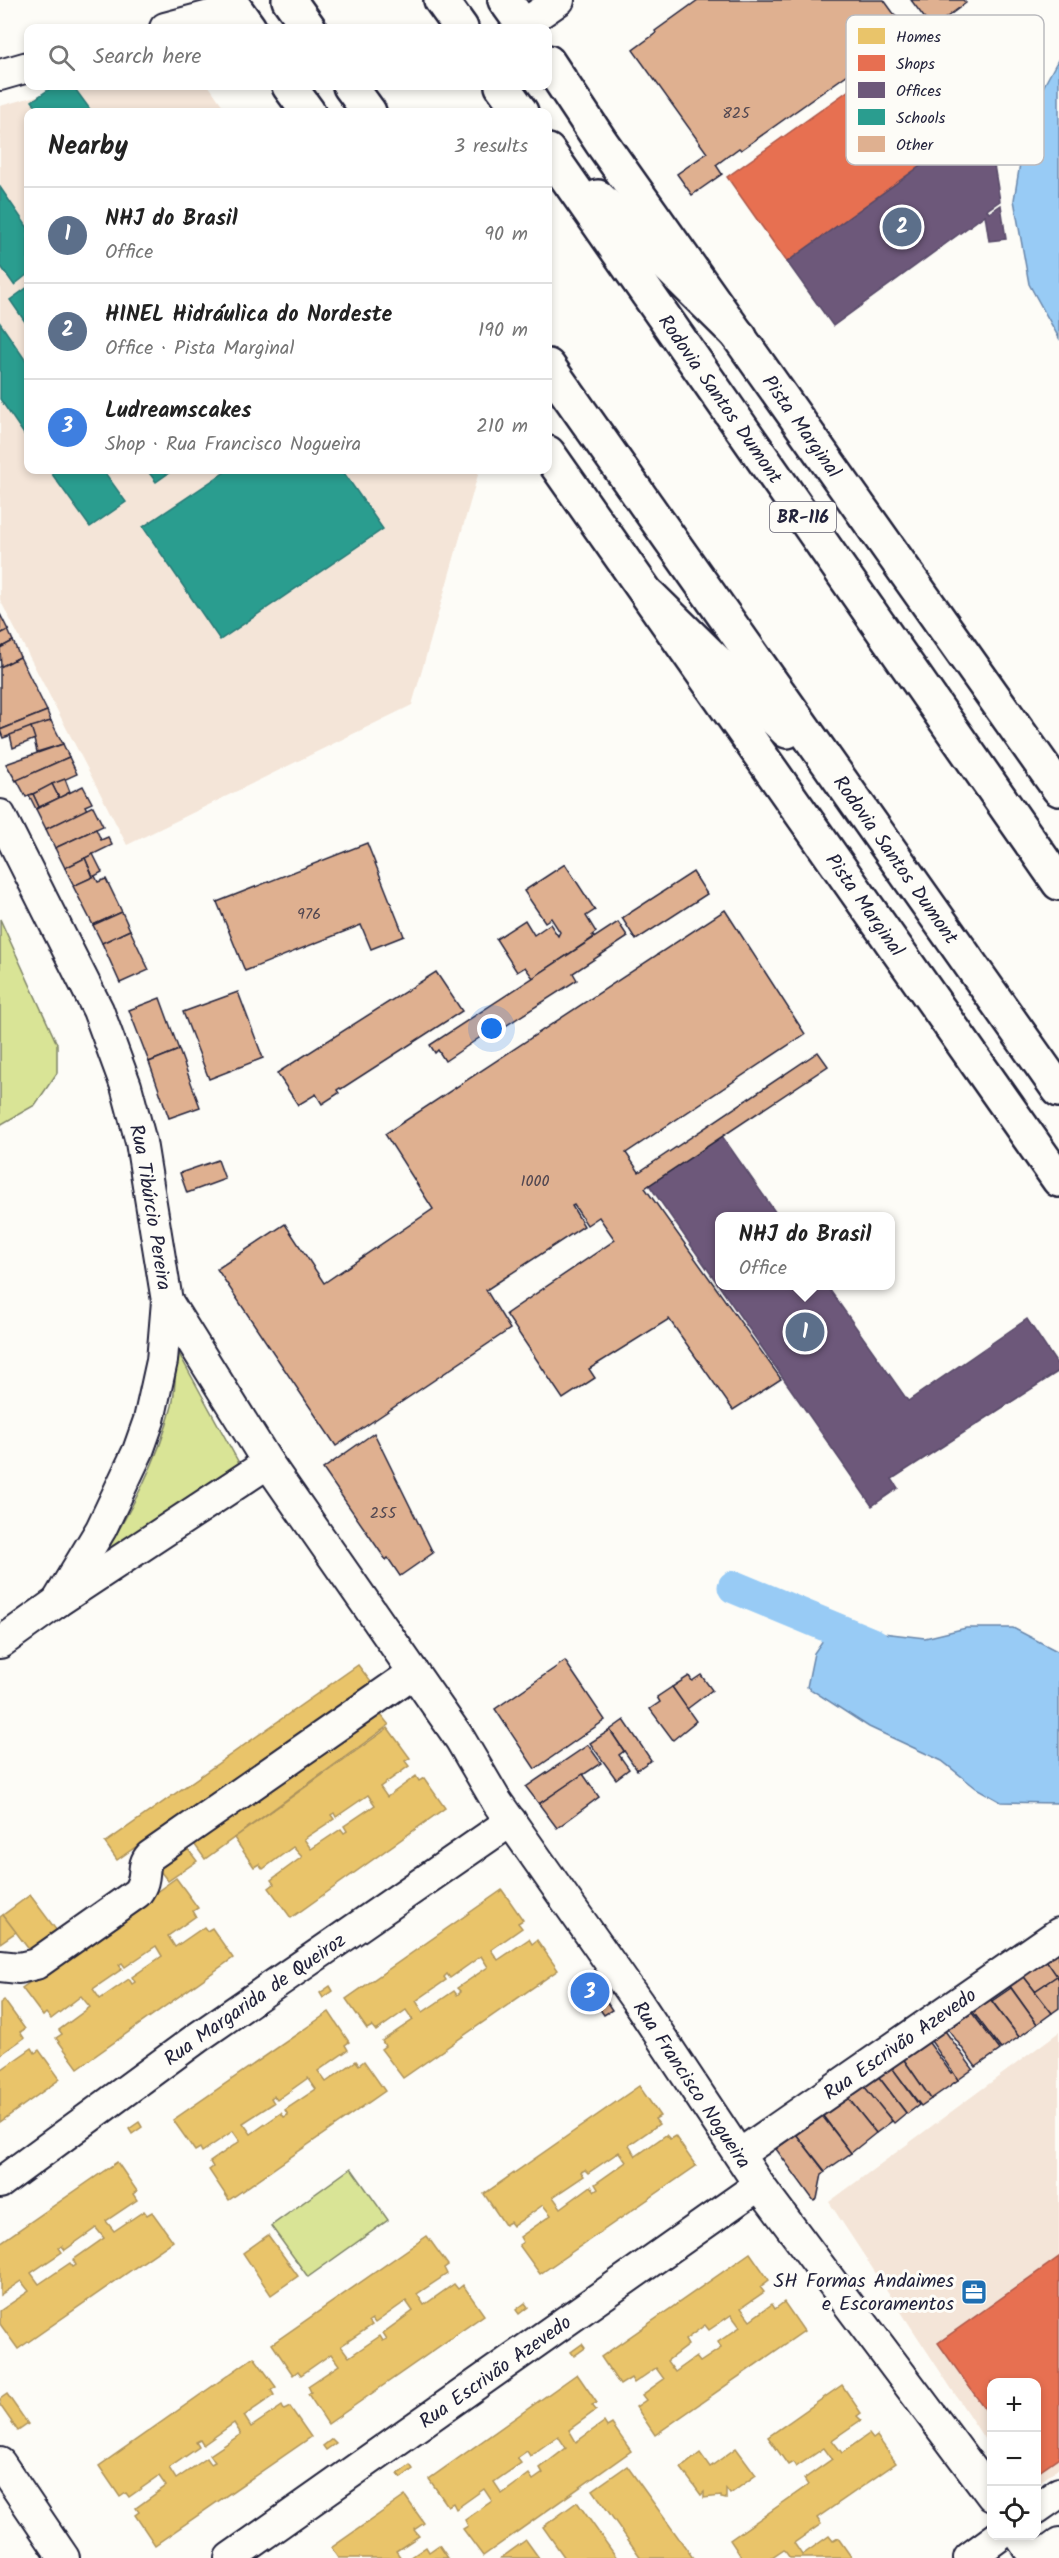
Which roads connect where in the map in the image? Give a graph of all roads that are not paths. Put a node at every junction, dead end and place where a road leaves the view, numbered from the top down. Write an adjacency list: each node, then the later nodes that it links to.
1 (289, 0): 7 (main road)
2 (441, 0): 8 (main road)
3 (559, 0): 5 (street)
4 (238, 12): 6 (street)
5 (518, 18)
6 (183, 24)
7 (306, 24)
8 (458, 24)
9 (24, 68): 11 (street)
10 (552, 68): 20 (main road, Pista Marginal / BR-116)
11 (0, 75)
12 (293, 90): 15 (main road)
13 (353, 90): 16 (main road)
14 (505, 90): 17 (main road)
15 (305, 108)
16 (366, 108)
17 (518, 108)
18 (552, 152): 20 (main road)
19 (552, 154): 27 (main road, Rodovia Santos Dumont / BR-116)
20 (740, 337): 25 (main road, Pista Marginal / BR-116)
21 (552, 372): 24 (main road, Rodovia Santos Dumont)
22 (552, 459): 23 (main road, Pista Marginal)
23 (650, 596): 24 (main road); 29 (main road, Pista Marginal)
24 (844, 787): 28 (main road, Rodovia Santos Dumont)
25 (1059, 789)
26 (0, 815): 30 (street, Rua Tibúrcio Pereira)
27 (1059, 884)
28 (1059, 1090)
29 (1059, 1180)
30 (167, 1301): 31 (street, Rua Tibúrcio Pereira); 32 (street)
31 (268, 1462): 32 (street); 34 (street, Rua Tibúrcio Pereira)
32 (57, 1602): 33 (street)
33 (0, 1643)
34 (410, 1668): 35 (street, Rua Francisco Nogueira); 37 (street)
35 (511, 1821): 38 (street, Rua Francisco Nogueira); 39 (street, Rua Margarida de Queiroz)
36 (1059, 1933): 38 (street, Rua Escrivão Azevedo)
37 (0, 1966)
38 (740, 2154): 40 (street, Rua Francisco Nogueira)
39 (0, 2183)
40 (759, 2185): 42 (street, Rua Francisco Nogueira); 49 (street, Rua Escrivão Azevedo)
41 (0, 2463): 48 (street)
42 (987, 2489)
43 (1059, 2493): 44 (street)
44 (1041, 2506)
45 (992, 2540): 50 (street)
46 (1024, 2540): 51 (street)
47 (1059, 2543): 51 (street)
48 (64, 2558)
49 (230, 2558)
50 (969, 2558)
51 (1037, 2558)

